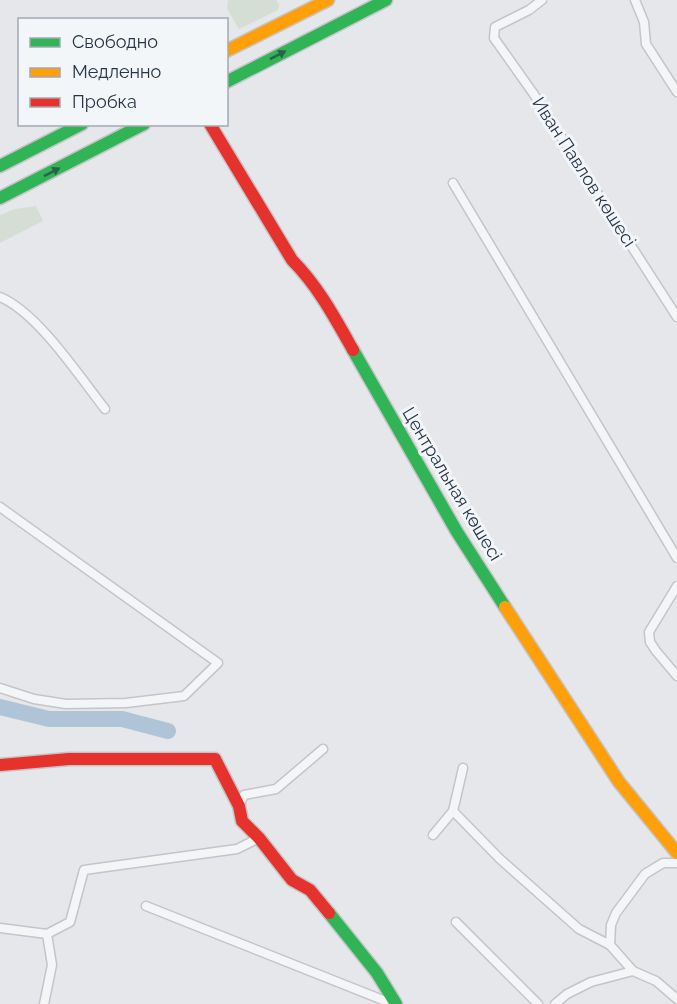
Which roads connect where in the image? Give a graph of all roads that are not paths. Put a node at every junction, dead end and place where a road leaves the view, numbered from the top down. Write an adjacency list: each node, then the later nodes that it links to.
1 (328, 0): 5 (street)
2 (386, 0): 6 (street, one-way to 2)
3 (542, 0): 15 (street, Иван Павлов көшесі)
4 (635, 0): 7 (street)
5 (228, 50)
6 (228, 81)
7 (677, 92)
8 (78, 126): 11 (street)
9 (140, 126): 13 (street, one-way to 9)
10 (211, 126): 29 (street, Центральная көшесі)
11 (0, 166)
12 (453, 183): 18 (street)
13 (0, 198)
14 (0, 297): 16 (street)
15 (677, 317)
16 (105, 409)
17 (0, 507): 21 (street)
18 (677, 558)
19 (677, 586): 20 (street)
20 (677, 676)
21 (0, 688)
22 (323, 749): 25 (street)
23 (0, 765): 25 (street)
24 (463, 768): 26 (street)
25 (239, 806): 28 (street)
26 (453, 811): 27 (street); 35 (street)
27 (433, 836)
28 (259, 838): 34 (street); 39 (street)
29 (677, 853)
30 (677, 863): 35 (street)
31 (146, 906): 39 (street)
32 (456, 922): 40 (street)
33 (0, 928): 34 (street)
34 (47, 934): 38 (street)
35 (610, 945): 36 (street)
36 (633, 970): 37 (street); 41 (street)
37 (677, 999)
38 (44, 1004)
39 (395, 1004)
40 (538, 1004)
41 (555, 1004)

